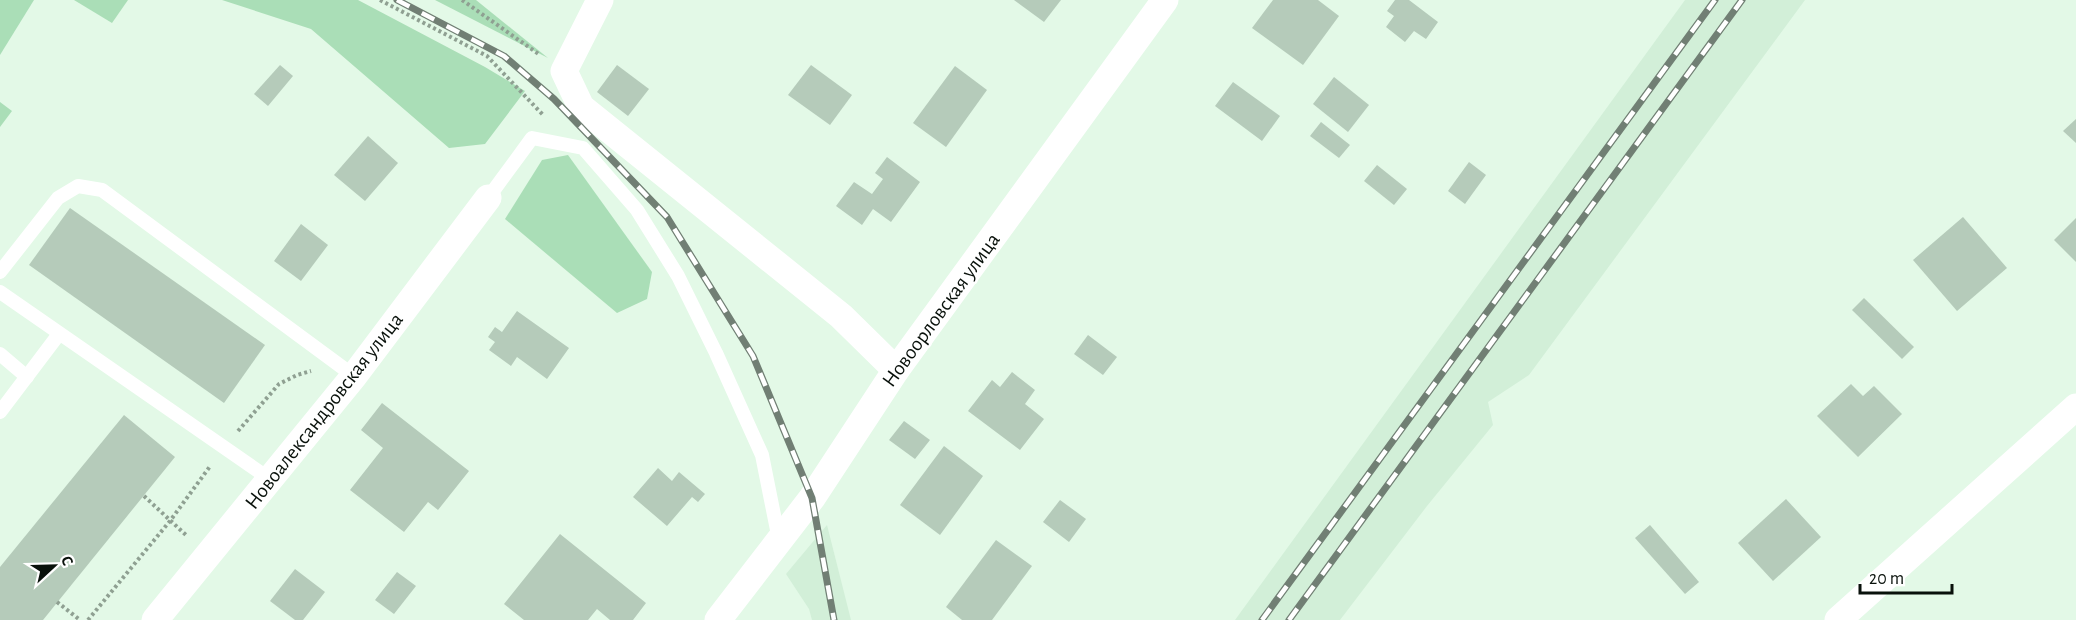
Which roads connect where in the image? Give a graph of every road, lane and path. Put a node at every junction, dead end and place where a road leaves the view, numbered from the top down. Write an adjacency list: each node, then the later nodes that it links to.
1 (380, 0): 6 (path)
2 (462, 0): 5 (path)
3 (600, 0): 5 (street)
4 (1165, 0): 13 (street, Новоорловская улица)
5 (564, 71): 13 (street)
6 (544, 116)
7 (488, 198): 12 (street, Новоалександровская улица); 21 (lane)
8 (0, 272): 12 (lane)
9 (0, 291): 10 (lane)
10 (59, 334): 14 (lane); 17 (lane)
11 (0, 354): 14 (lane)
12 (346, 370): 17 (path); 18 (street, Новоалександровская улица)
13 (896, 370): 21 (street, Новоорловская улица)
14 (27, 377): 16 (lane)
15 (2076, 407): 28 (street)
16 (0, 412)
17 (225, 446): 18 (lane); 20 (path)
18 (271, 480): 22 (street, Новоалександровская улица)
19 (144, 496): 20 (path)
20 (170, 521): 22 (path); 25 (path)
21 (779, 540): 27 (street, Новоорловская улица)
22 (209, 555): 26 (street, Новоалександровская улица)
23 (57, 602): 24 (path)
24 (80, 620)
25 (88, 620)
26 (155, 620)
27 (718, 620)
28 (1838, 620)

